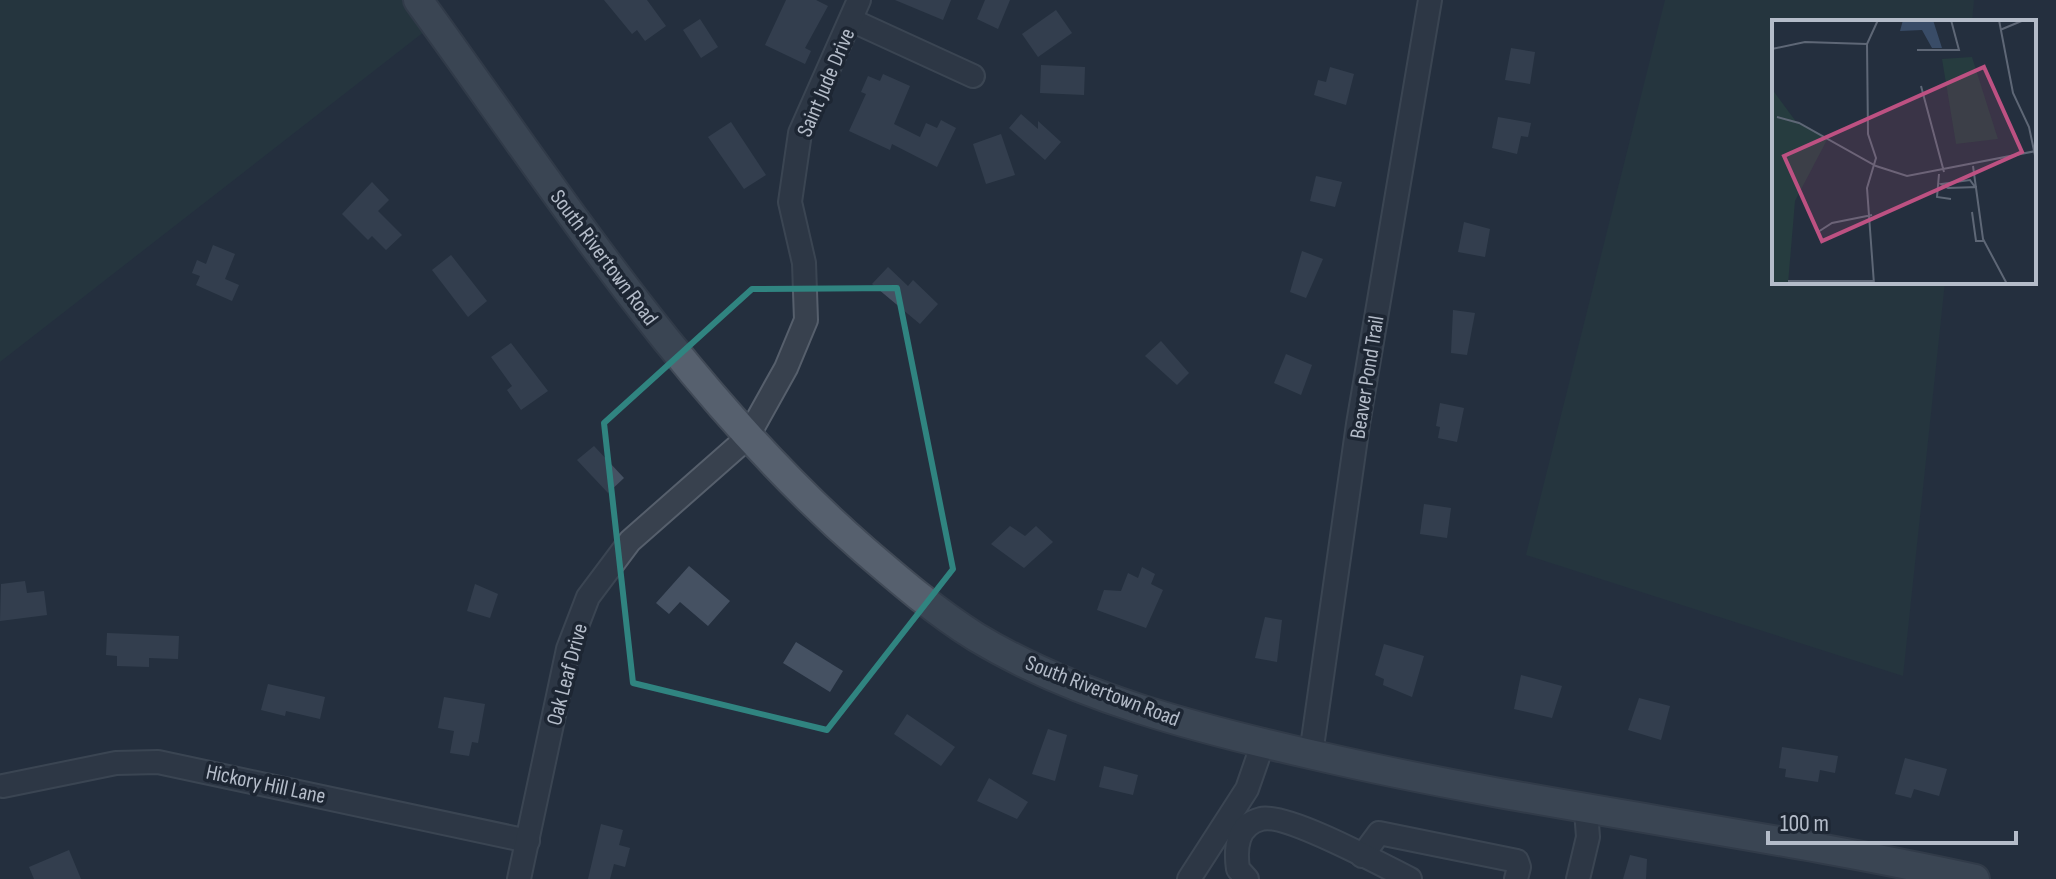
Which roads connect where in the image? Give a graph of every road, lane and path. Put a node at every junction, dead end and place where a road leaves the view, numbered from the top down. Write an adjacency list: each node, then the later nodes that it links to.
1 (418, 0): 5 (main road, South Rivertown Road)
2 (1430, 0): 7 (street, Beaver Pond Trail)
3 (855, 10): 4 (street); 5 (street, Saint Jude Drive)
4 (973, 76)
5 (747, 438): 6 (main road, South Rivertown Road); 10 (street, Oak Leaf Drive)
6 (1263, 743): 7 (main road, South Rivertown Road); 13 (street)
7 (1311, 754): 9 (main road, South Rivertown Road)
8 (3, 786): 10 (street, Hickory Hill Lane)
9 (1586, 810): 17 (street); 18 (main road, South Rivertown Road)
10 (528, 841): 12 (street, Oak Leaf Drive)
11 (1362, 856): 14 (street); 15 (street); 16 (street)
12 (519, 879)
13 (1189, 879)
14 (1247, 879)
15 (1410, 879)
16 (1516, 879)
17 (1578, 879)
18 (1975, 879)

